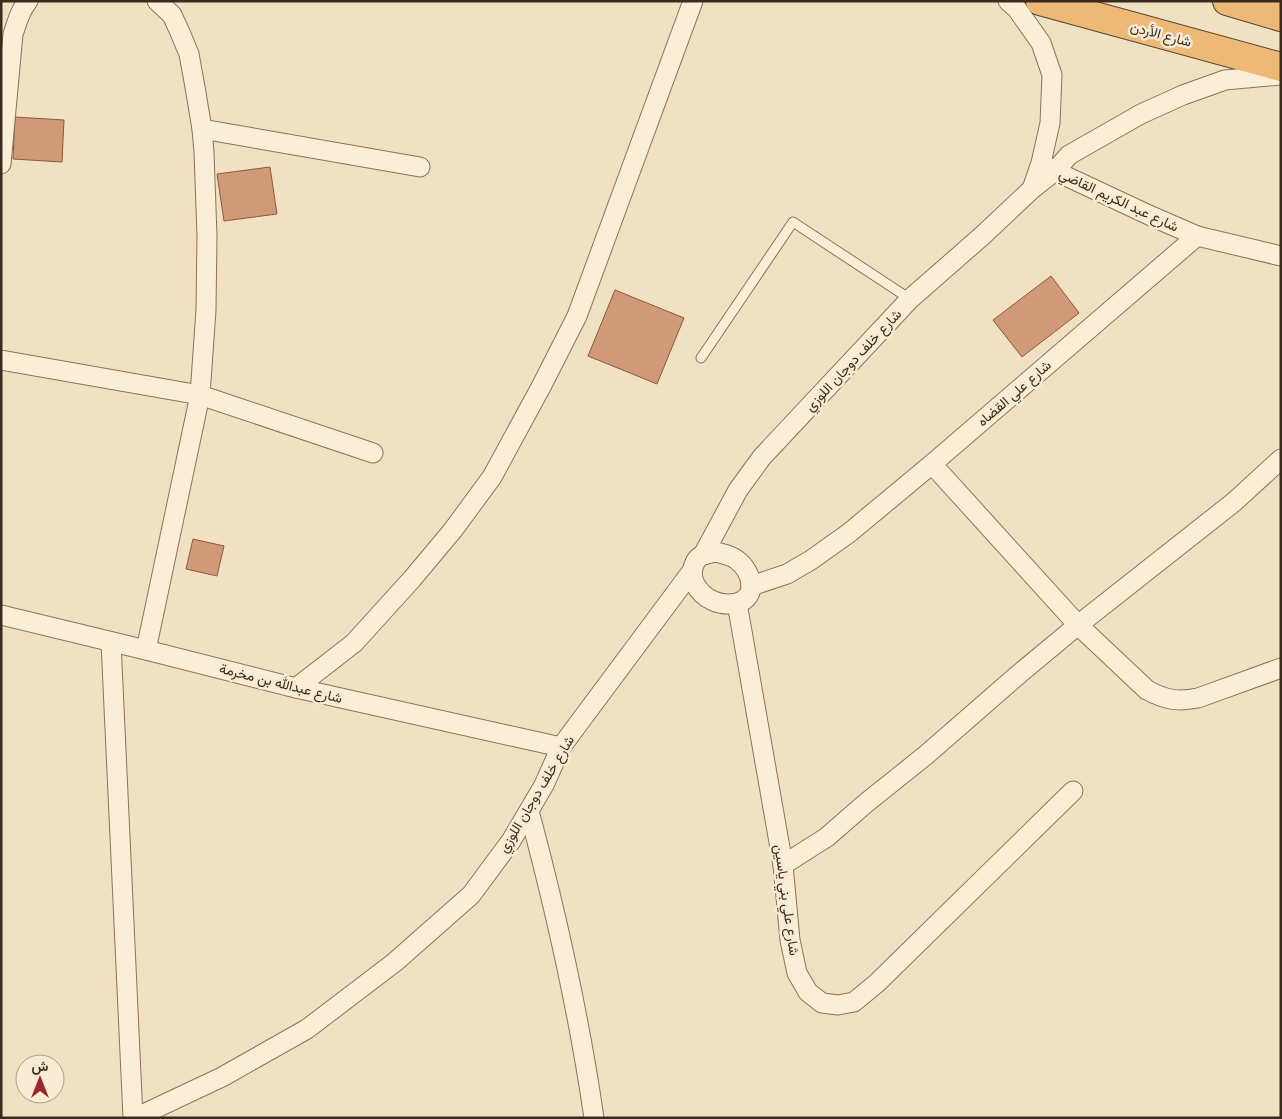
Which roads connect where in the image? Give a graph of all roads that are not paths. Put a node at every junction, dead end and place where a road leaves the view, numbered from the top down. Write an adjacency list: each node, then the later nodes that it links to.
1 (28, 1): 12 (street)
2 (157, 1): 7 (street)
3 (693, 1): 33 (street)
4 (1008, 1): 14 (street)
5 (1040, 1): 9 (highway, شارع الأردن)
6 (1227, 1): 8 (highway)
7 (173, 8): 11 (street)
8 (1281, 17)
9 (1281, 66)
10 (1281, 75): 14 (street, شارع خلف دوجان اللوزي)
11 (202, 129): 13 (street); 20 (street)
12 (1, 164)
13 (420, 167)
14 (1048, 167): 15 (street, شارع عبد الكريم القاضي); 17 (street, شارع خلف دوجان اللوزي)
15 (1198, 236): 16 (street); 23 (street, شارع علي القضاه)
16 (1281, 256)
17 (910, 299): 18 (lane); 24 (street, شارع خلف دوجان اللوزي)
18 (701, 358)
19 (1, 360): 20 (street)
20 (200, 395): 21 (street); 31 (street)
21 (373, 453)
22 (1281, 459): 29 (street)
23 (932, 464): 26 (street, شارع علي القضاه); 29 (street)
24 (703, 555): 25 (street); 26 (street)
25 (692, 571): 27 (street); 34 (street, شارع خلف دوجان اللوزي)
26 (751, 586): 27 (street)
27 (737, 603): 37 (street, شارع علي بني ياسين)
28 (1, 615): 30 (street, شارع عبدالله بن مخرمة)
29 (1078, 624): 32 (street); 37 (street)
30 (111, 642): 31 (street, شارع عبدالله بن مخرمة); 38 (street)
31 (146, 650): 33 (street, شارع عبدالله بن مخرمة)
32 (1281, 668)
33 (296, 688): 34 (street, شارع عبدالله بن مخرمة)
34 (562, 747): 36 (street, شارع خلف دوجان اللوزي)
35 (1074, 791): 37 (street, شارع علي بني ياسين)
36 (529, 811): 38 (street, شارع خلف دوجان اللوزي); 39 (street)
37 (783, 865)
38 (134, 1118)
39 (594, 1118)

